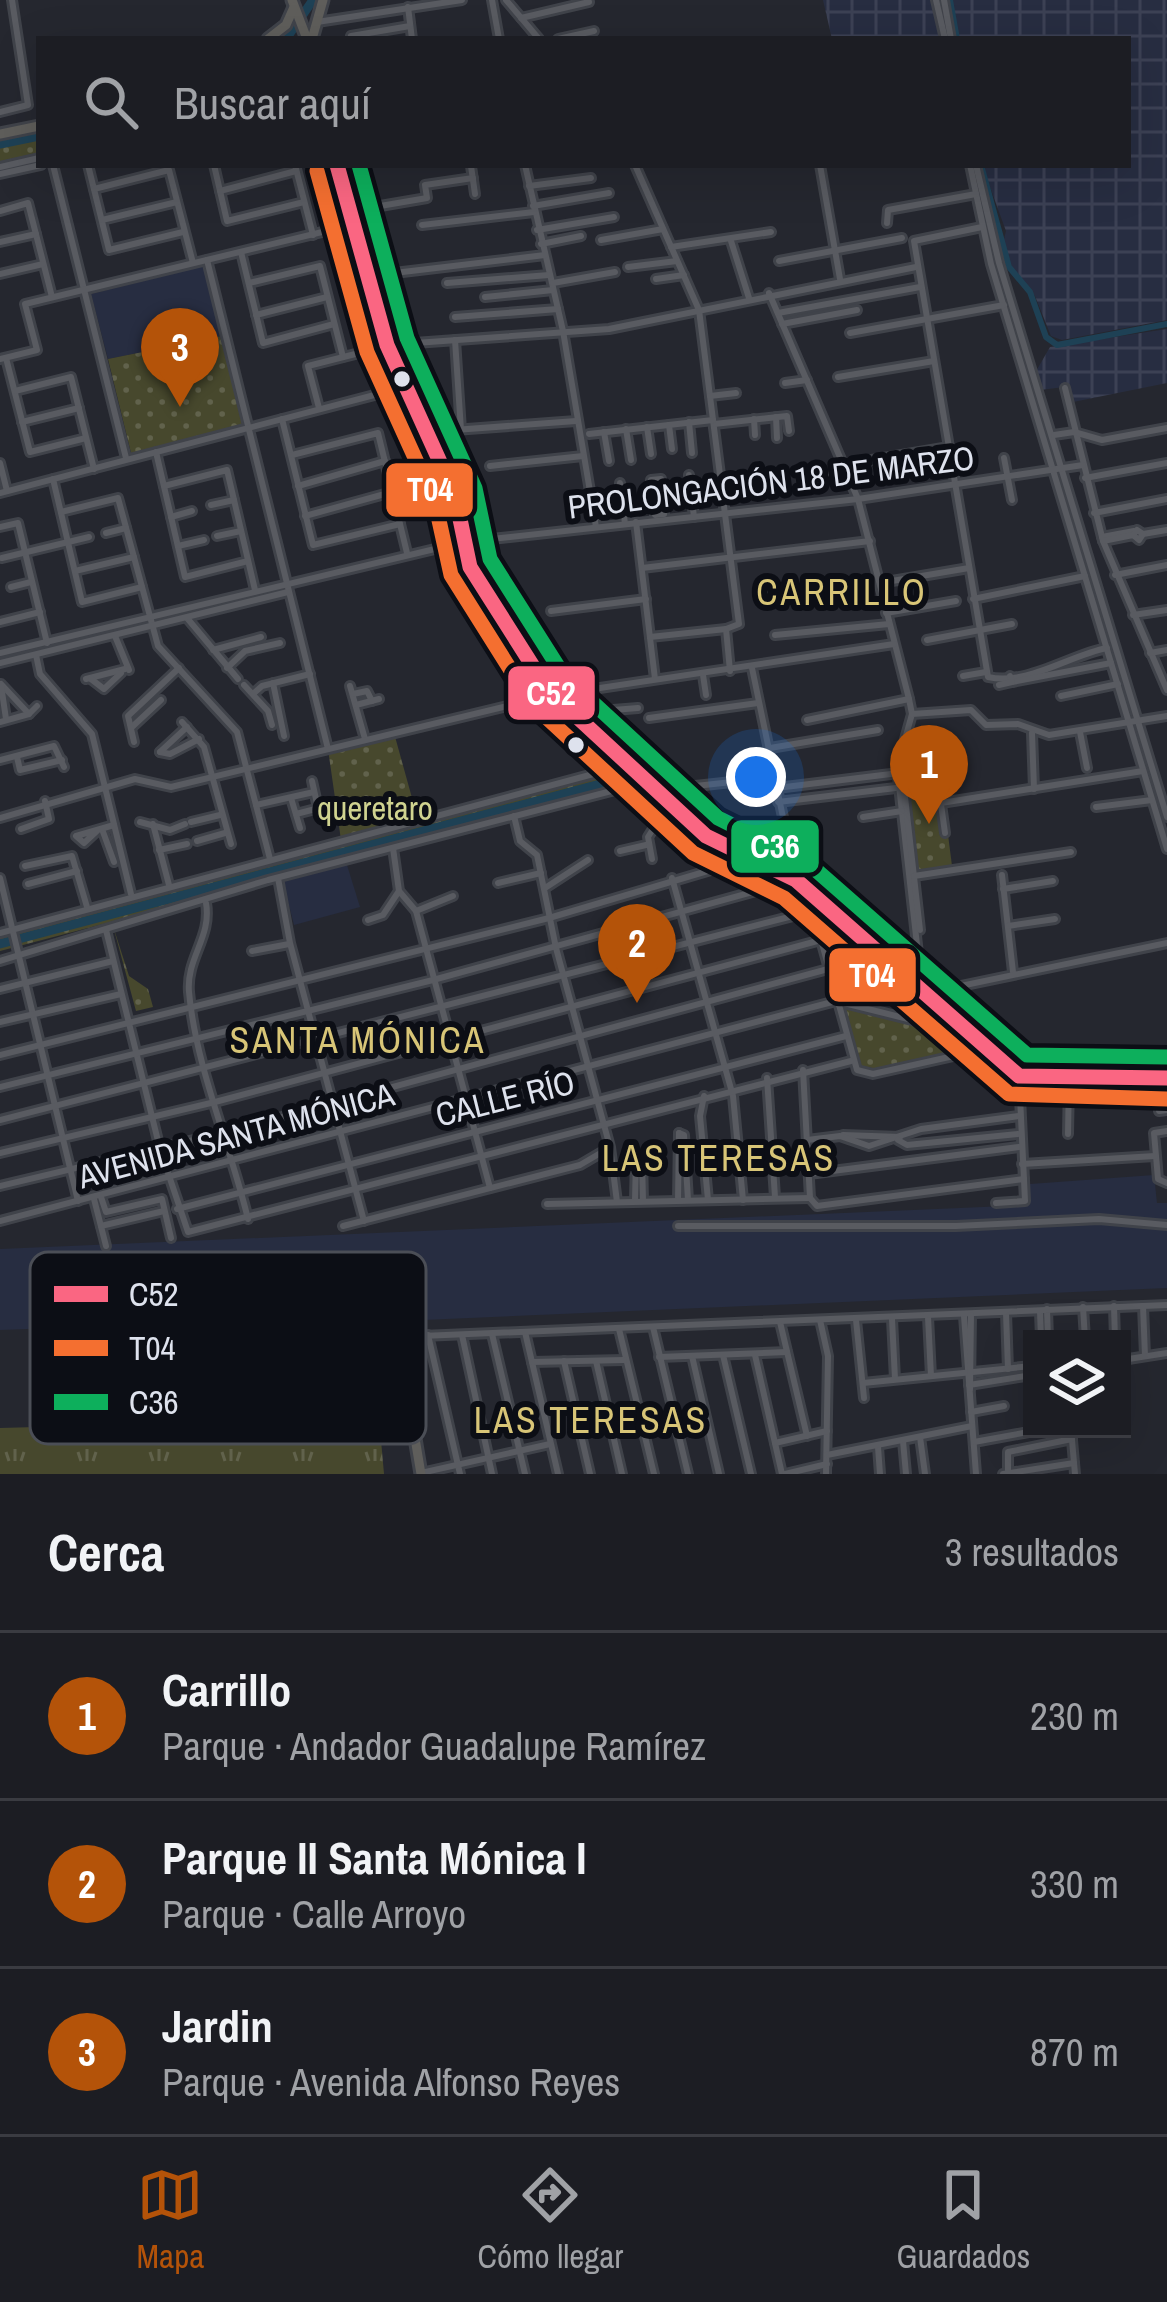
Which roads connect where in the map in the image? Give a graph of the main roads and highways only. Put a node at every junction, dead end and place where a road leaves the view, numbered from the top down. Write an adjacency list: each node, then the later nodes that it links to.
1 (323, 0): 5 (main road)
2 (294, 5): 3 (main road); 4 (main road)
3 (272, 36)
4 (308, 36)
5 (309, 36)
6 (36, 127): 7 (main road)
7 (0, 134)
8 (334, 168): 9 (main road)
9 (1167, 1078)

